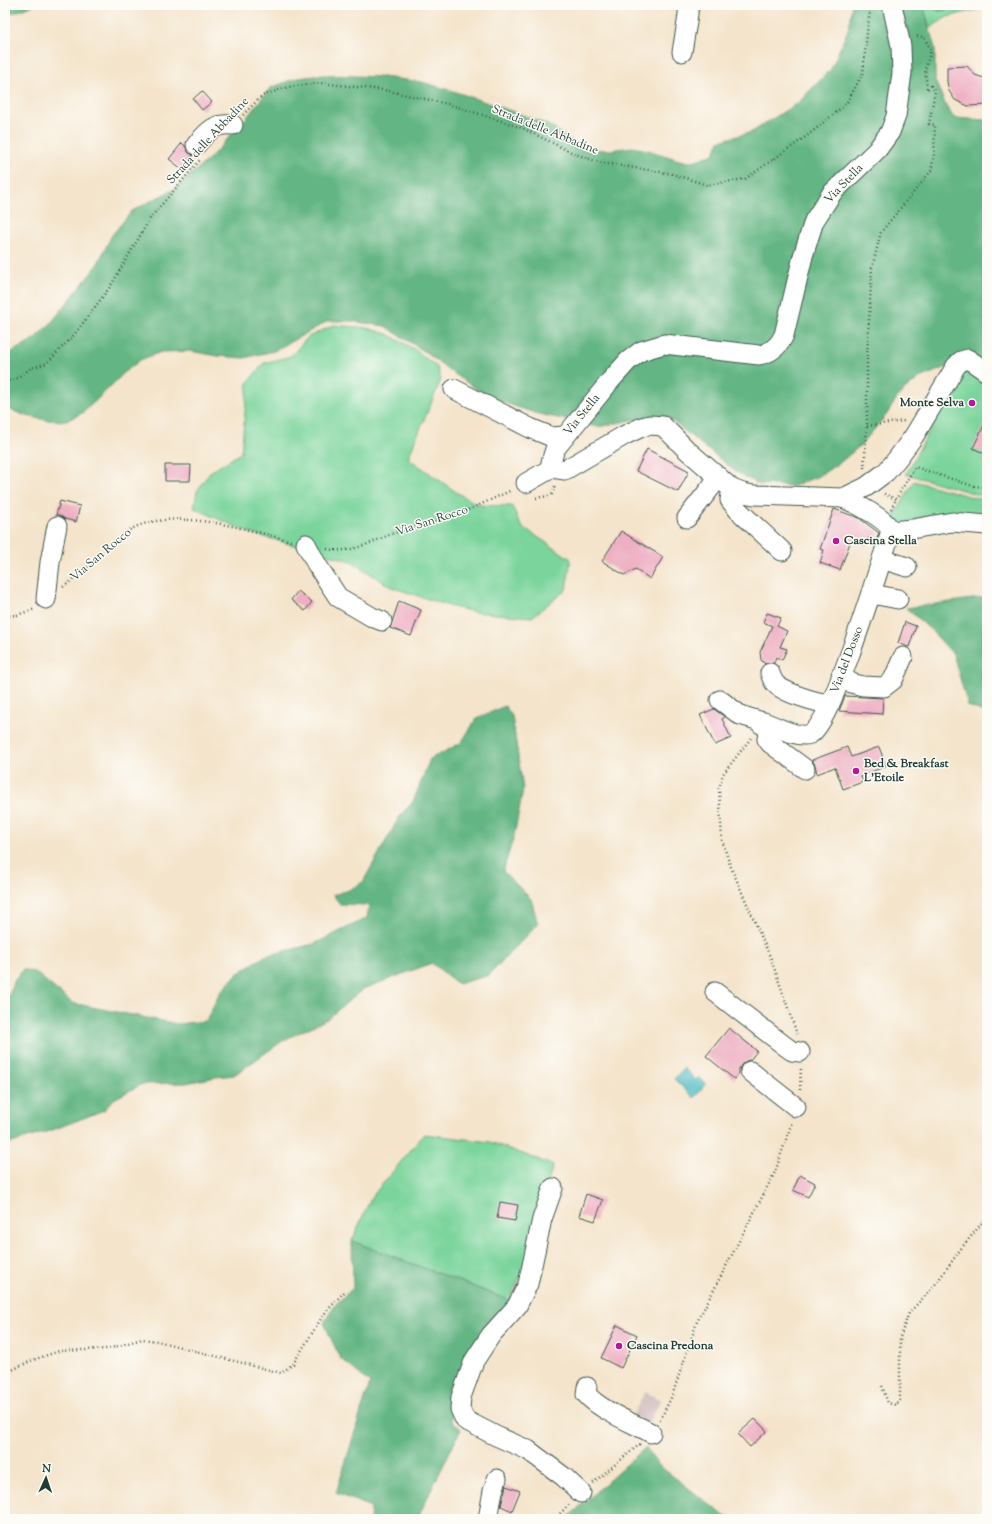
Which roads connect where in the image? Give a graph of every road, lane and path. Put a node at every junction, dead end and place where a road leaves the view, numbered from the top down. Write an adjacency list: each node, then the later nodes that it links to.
1 (689, 5): 5 (street)
2 (871, 5): 6 (path, Strada delle Abbadine)
3 (892, 5): 13 (street, Via Stella)
4 (912, 35): 12 (path)
5 (682, 52)
6 (234, 125): 7 (street)
7 (199, 151): 9 (path, Strada delle Abbadine)
8 (985, 377): 11 (street)
9 (5, 382)
10 (454, 389): 13 (street)
11 (926, 416): 12 (path); 16 (street)
12 (867, 426): 16 (path)
13 (565, 436): 14 (street, Via Stella)
14 (552, 468): 15 (street); 18 (street)
15 (725, 483): 20 (street); 21 (street); 26 (street)
16 (866, 486): 17 (path); 20 (street)
17 (987, 487)
18 (531, 491): 19 (path, Via San Rocco); 25 (path, Via San Rocco)
19 (552, 494)
20 (843, 498): 24 (street)
21 (687, 518)
22 (57, 526): 30 (street)
23 (987, 526): 24 (street)
24 (891, 531): 27 (street, Via del Dosso)
25 (299, 543): 30 (path, Via San Rocco); 33 (street)
26 (782, 551)
27 (882, 559): 28 (street); 29 (street, Via del Dosso)
28 (906, 567)
29 (872, 594): 31 (street); 36 (street, Via del Dosso)
30 (46, 599): 32 (path, Via San Rocco)
31 (898, 599)
32 (5, 616)
33 (382, 621)
34 (903, 657): 36 (street)
35 (770, 673): 38 (street)
36 (841, 675): 38 (street, Via del Dosso)
37 (720, 700): 39 (street)
38 (830, 704): 39 (street, Via del Dosso)
39 (766, 724): 40 (street); 42 (path)
40 (805, 769)
41 (715, 992): 42 (street)
42 (800, 1052): 44 (path)
43 (750, 1071): 44 (street)
44 (796, 1107): 51 (path)
45 (553, 1188): 53 (street)
46 (987, 1217): 49 (path)
47 (346, 1290): 48 (path)
48 (5, 1370)
49 (882, 1386)
50 (587, 1387): 51 (street)
51 (651, 1433): 53 (path)
52 (497, 1479): 54 (street)
53 (581, 1493): 55 (path)
54 (488, 1519)
55 (554, 1519)

